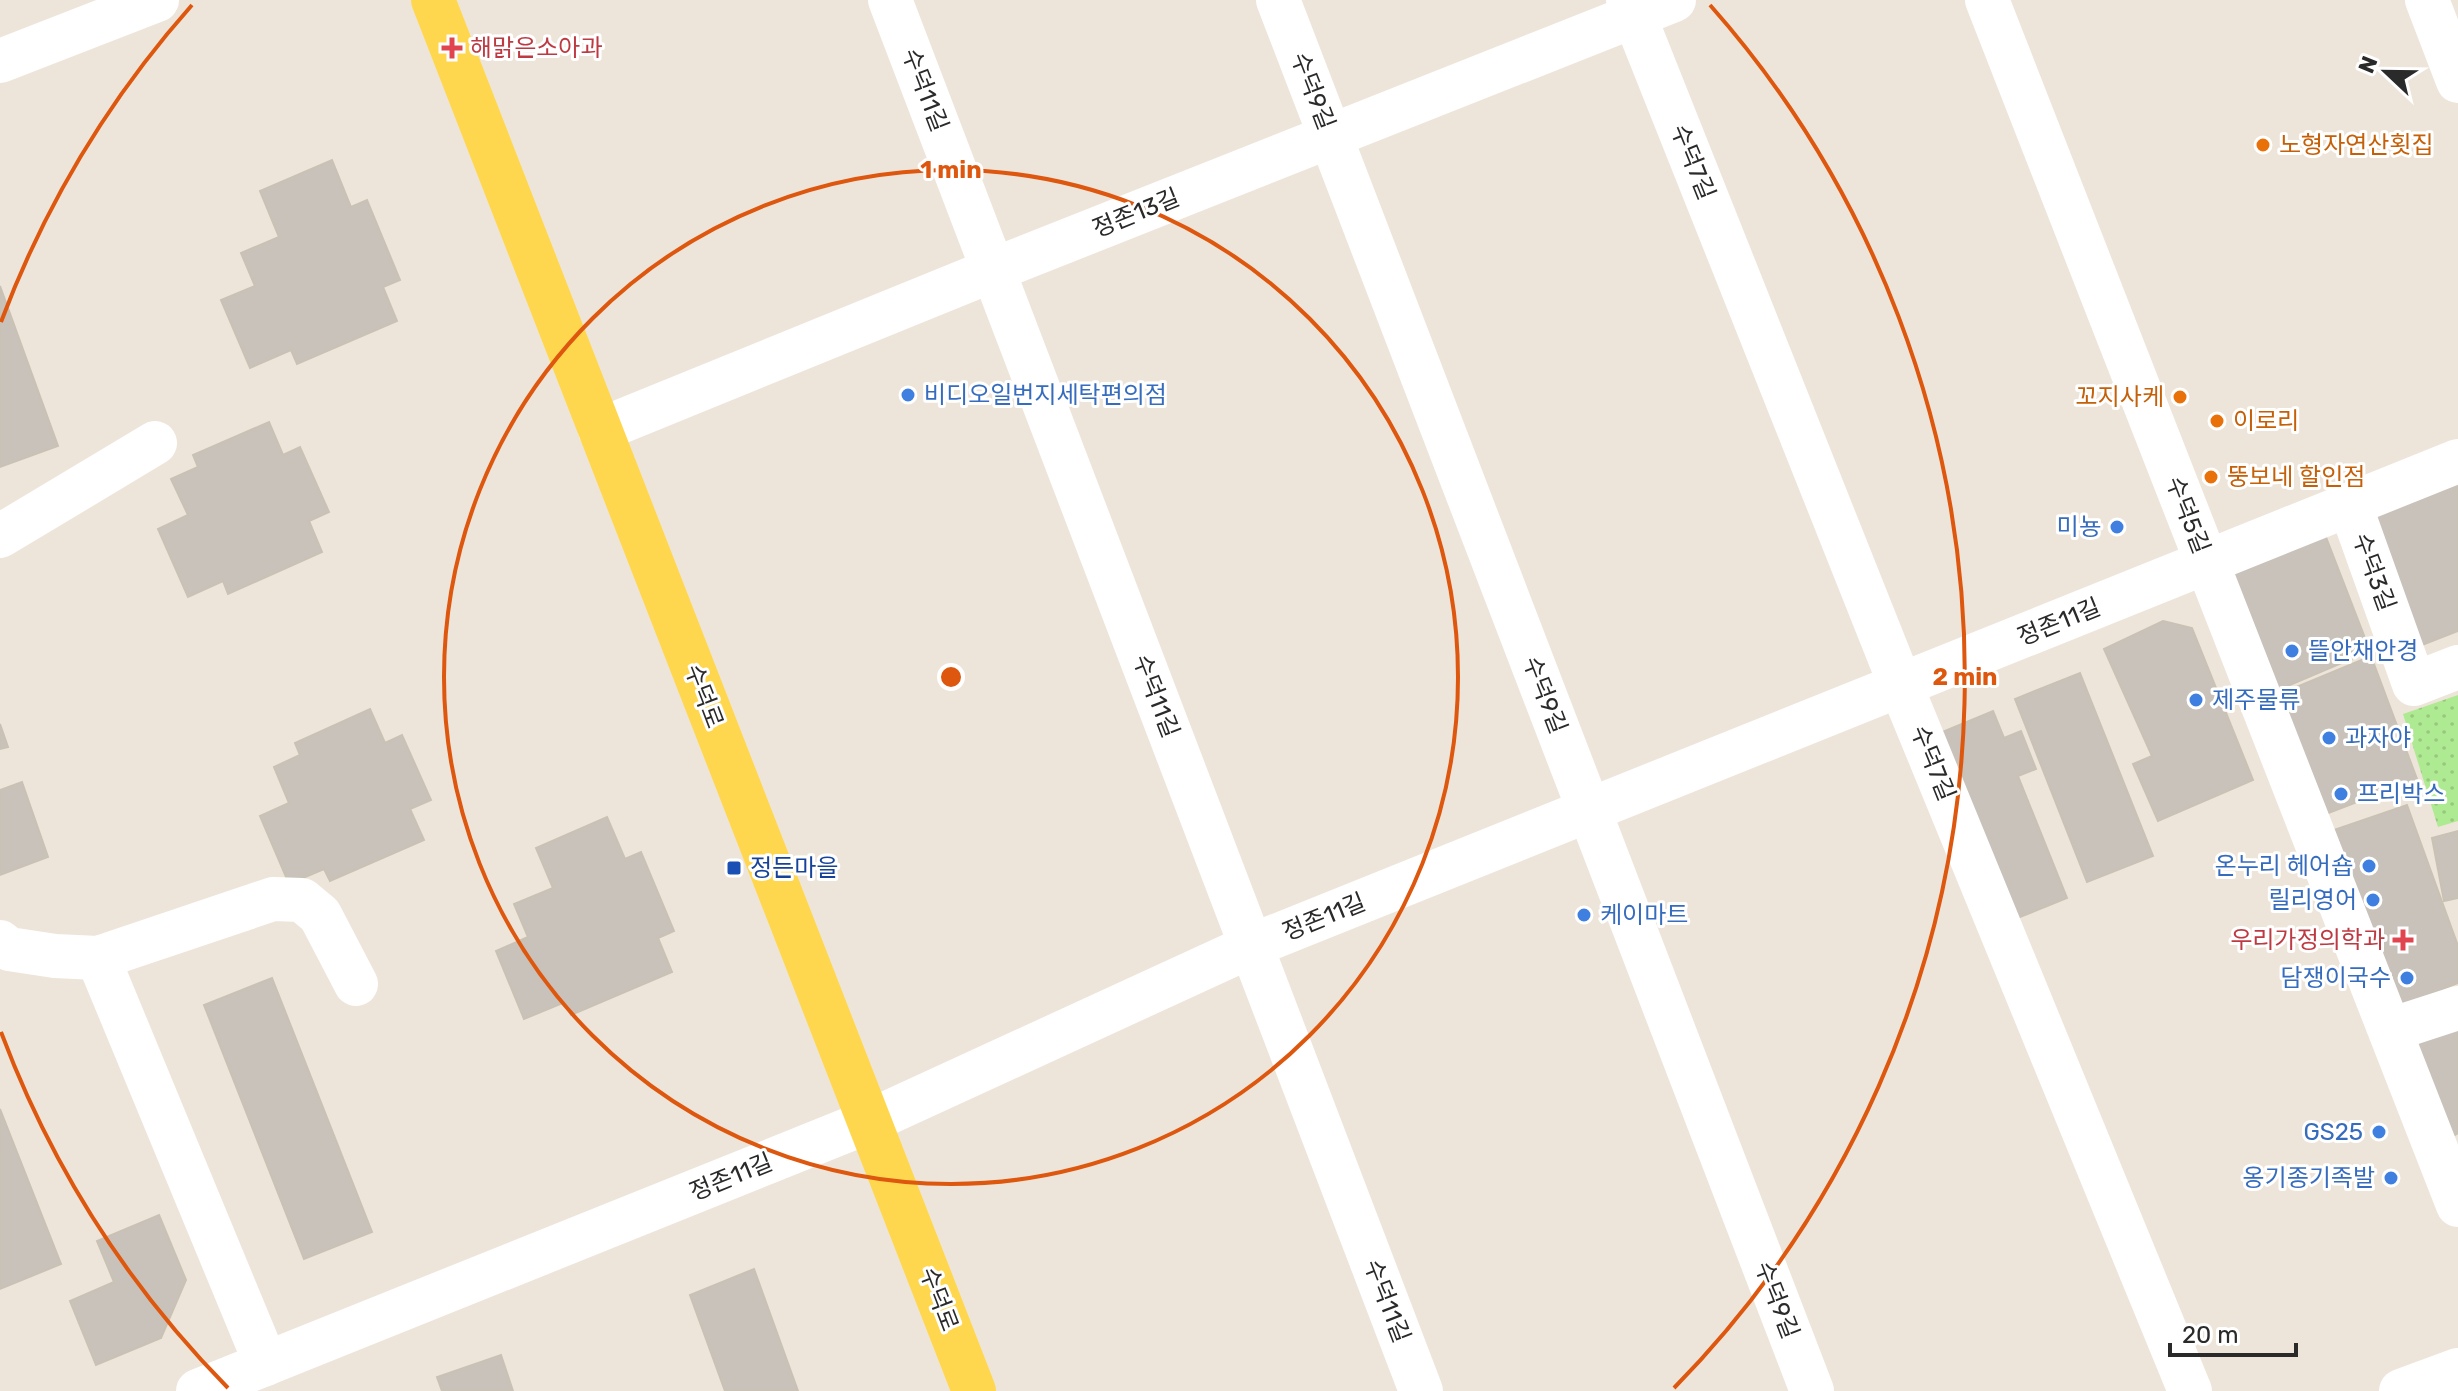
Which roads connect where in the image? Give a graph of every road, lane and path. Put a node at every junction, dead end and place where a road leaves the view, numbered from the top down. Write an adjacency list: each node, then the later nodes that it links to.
1 (157, 0): 8 (street)
2 (433, 0): 12 (main road, 수덕로)
3 (890, 0): 11 (street, 수덕11길)
4 (1278, 0): 10 (street, 수덕9길)
5 (1987, 0): 17 (street, 수덕5길)
6 (2427, 0): 9 (street)
7 (1646, 5): 10 (street, 정존13길); 19 (street, 수덕7길)
8 (0, 61)
9 (2458, 81)
10 (1330, 137): 11 (street, 정존13길); 20 (street, 수덕9길)
11 (993, 270): 12 (street, 정존13길); 22 (street, 수덕11길)
12 (600, 430): 27 (main road, 수덕로)
13 (155, 443): 16 (street)
14 (2458, 461): 15 (street, 정존11길)
15 (2350, 505): 17 (street, 정존11길); 18 (street, 수덕3길)
16 (0, 536)
17 (2207, 563): 19 (street, 정존11길); 26 (street, 수덕5길)
18 (2458, 667)
19 (1901, 686): 20 (street, 정존11길); 35 (street, 수덕7길)
20 (1589, 811): 22 (street, 정존11길); 34 (street, 수덕9길)
21 (0, 942): 23 (street)
22 (1251, 946): 27 (street, 정존11길); 33 (street, 수덕11길)
23 (98, 958): 24 (street); 29 (street)
24 (356, 984)
25 (2458, 1008): 26 (street)
26 (2390, 1030): 28 (street, 수덕5길)
27 (870, 1121): 29 (street, 정존11길); 32 (main road, 수덕로)
28 (2458, 1205)
29 (266, 1364): 31 (street, 정존11길)
30 (2458, 1370): 36 (street)
31 (198, 1391)
32 (974, 1391)
33 (1421, 1391)
34 (1812, 1391)
35 (2190, 1391)
36 (2401, 1391)

